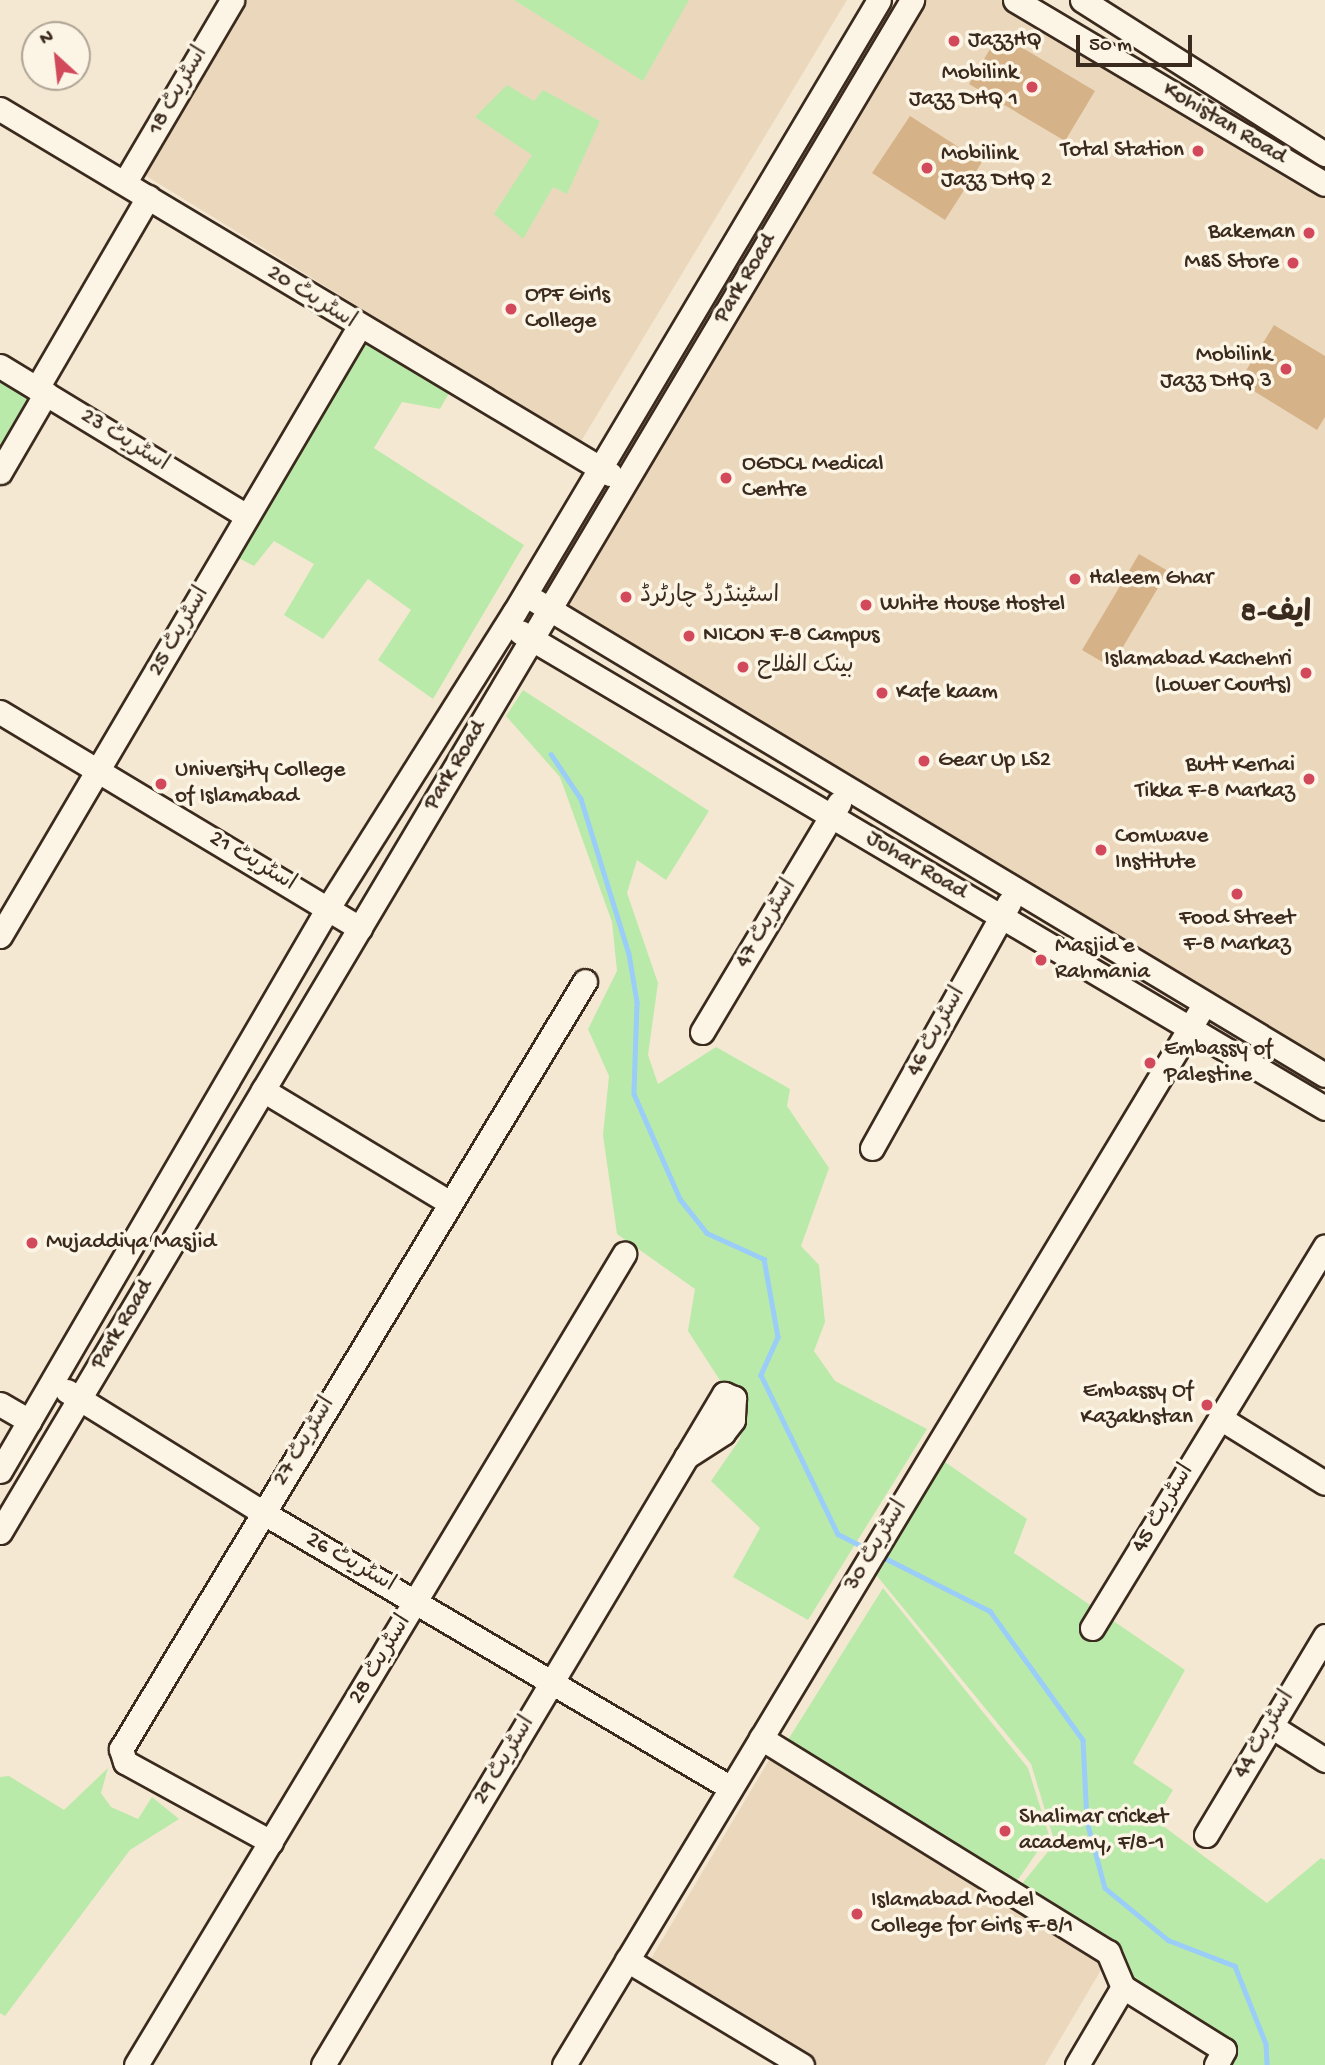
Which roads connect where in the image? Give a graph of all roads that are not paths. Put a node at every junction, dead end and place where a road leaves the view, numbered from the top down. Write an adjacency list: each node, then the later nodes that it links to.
1 (232, 0): 12 (street, اسٹریٹ 18)
2 (879, 0): 18 (street, Park Road)
3 (912, 0): 20 (street, Park Road)
4 (1014, 0): 8 (street, Kohistan Road)
5 (1082, 0): 6 (street, Kohistan Road)
6 (1114, 8): 7 (street, Kohistan Road); 8 (street)
7 (1157, 45): 9 (street); 11 (street, Kohistan Road)
8 (1091, 46): 9 (street, Kohistan Road)
9 (1140, 75): 13 (street, Kohistan Road)
10 (0, 109): 12 (street, اسٹریٹ 20)
11 (1325, 154)
12 (125, 183): 14 (street, اسٹریٹ 20)
13 (1325, 184)
14 (148, 197): 15 (street, اسٹریٹ 20); 17 (street)
15 (359, 327): 18 (street, اسٹریٹ 20); 21 (street, اسٹریٹ 25)
16 (0, 366): 17 (street, اسٹریٹ 23)
17 (42, 391): 19 (street); 21 (street, اسٹریٹ 23)
18 (599, 467): 20 (street, اسٹریٹ 20); 22 (street, Park Road)
19 (0, 471)
20 (624, 483): 23 (street, Park Road)
21 (247, 516): 27 (street, اسٹریٹ 25)
22 (525, 593): 23 (street, Johar Road); 24 (street, Park Road)
23 (549, 610): 25 (street, Park Road); 28 (street, Johar Road)
24 (506, 625): 25 (street, Johar Road); 31 (street, Park Road)
25 (532, 638): 29 (street, Johar Road); 33 (street, Park Road)
26 (0, 712): 27 (street, اسٹریٹ 21)
27 (99, 771): 31 (street, اسٹریٹ 21); 34 (street, اسٹریٹ 25)
28 (848, 789): 29 (street, اسٹریٹ 47); 30 (street, Johar Road)
29 (831, 816): 32 (street, Johar Road); 38 (street, اسٹریٹ 47)
30 (1017, 891): 32 (street, اسٹریٹ 46); 36 (street, Johar Road)
31 (328, 908): 33 (street, اسٹریٹ 21); 46 (street, Park Road)
32 (1002, 916): 37 (street, Johar Road); 42 (street, اسٹریٹ 46)
33 (360, 928): 40 (street, Park Road)
34 (0, 936)
35 (585, 981): 43 (street, اسٹریٹ 27)
36 (1205, 1003): 37 (street, اسٹریٹ 30); 39 (street, Johar Road)
37 (1190, 1028): 41 (street, Johar Road); 61 (street, اسٹریٹ 30)
38 (702, 1032)
39 (1325, 1075)
40 (263, 1090): 43 (street); 47 (street, Park Road)
41 (1325, 1108)
42 (872, 1148)
43 (450, 1203): 54 (street, اسٹریٹ 27)
44 (1325, 1247): 49 (street, اسٹریٹ 45)
45 (624, 1254): 56 (street, اسٹریٹ 28)
46 (52, 1382): 47 (street, اسٹریٹ 26); 50 (street, Park Road)
47 (79, 1398): 54 (street, اسٹریٹ 26); 55 (street, Park Road)
48 (0, 1405): 50 (street)
49 (1220, 1418): 53 (street); 57 (street, اسٹریٹ 45)
50 (29, 1421): 52 (street, Park Road)
51 (686, 1457): 59 (street, اسٹریٹ 29)
52 (0, 1471)
53 (1325, 1483)
54 (262, 1512): 56 (street, اسٹریٹ 26); 65 (street, اسٹریٹ 27)
55 (0, 1532)
56 (416, 1601): 59 (street, اسٹریٹ 26); 65 (street, اسٹریٹ 28)
57 (1092, 1628)
58 (1325, 1636): 60 (street, اسٹریٹ 44)
59 (553, 1681): 63 (street, اسٹریٹ 26); 70 (street, اسٹریٹ 29)
60 (1271, 1726): 62 (street); 64 (street, اسٹریٹ 44)
61 (761, 1738): 63 (street, اسٹریٹ 30); 67 (street)
62 (1325, 1760)
63 (731, 1788): 66 (street, اسٹریٹ 30)
64 (1206, 1835)
65 (271, 1842): 69 (street, اسٹریٹ 28)
66 (627, 1960): 71 (street, اسٹریٹ 30); 72 (street)
67 (1123, 1987): 68 (street); 73 (street)
68 (1220, 2057)
69 (136, 2065)
70 (323, 2065)
71 (564, 2065)
72 (802, 2065)
73 (1077, 2065)

